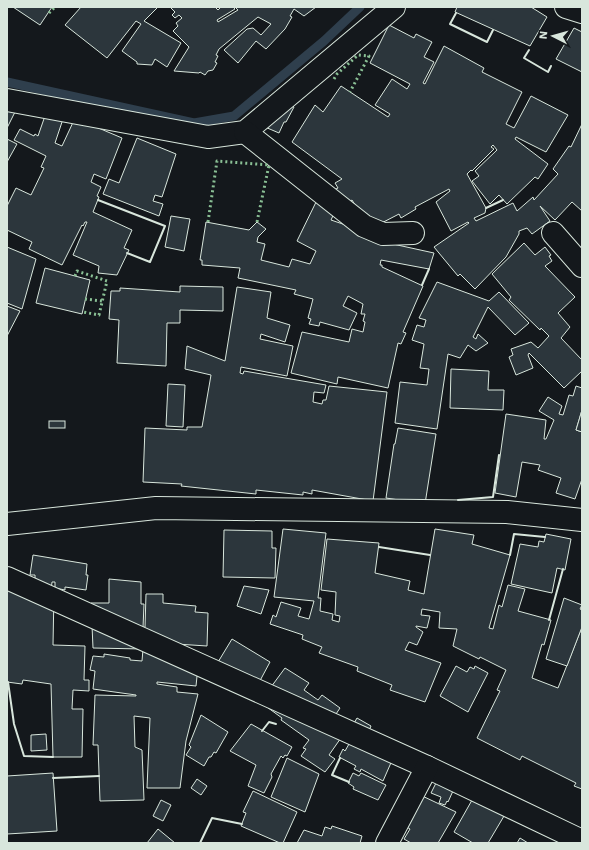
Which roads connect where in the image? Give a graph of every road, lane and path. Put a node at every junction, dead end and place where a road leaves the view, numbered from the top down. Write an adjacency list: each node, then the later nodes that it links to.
1 (394, 7): 5 (street)
2 (566, 7): 3 (street)
3 (582, 12)
4 (7, 100): 5 (street)
5 (245, 132): 7 (street)
6 (553, 232): 8 (street)
7 (413, 233)
8 (582, 266)
9 (582, 520): 10 (street)
10 (7, 524)
11 (7, 578): 12 (street)
12 (427, 767): 13 (street); 14 (street)
13 (582, 841)
14 (387, 843)

